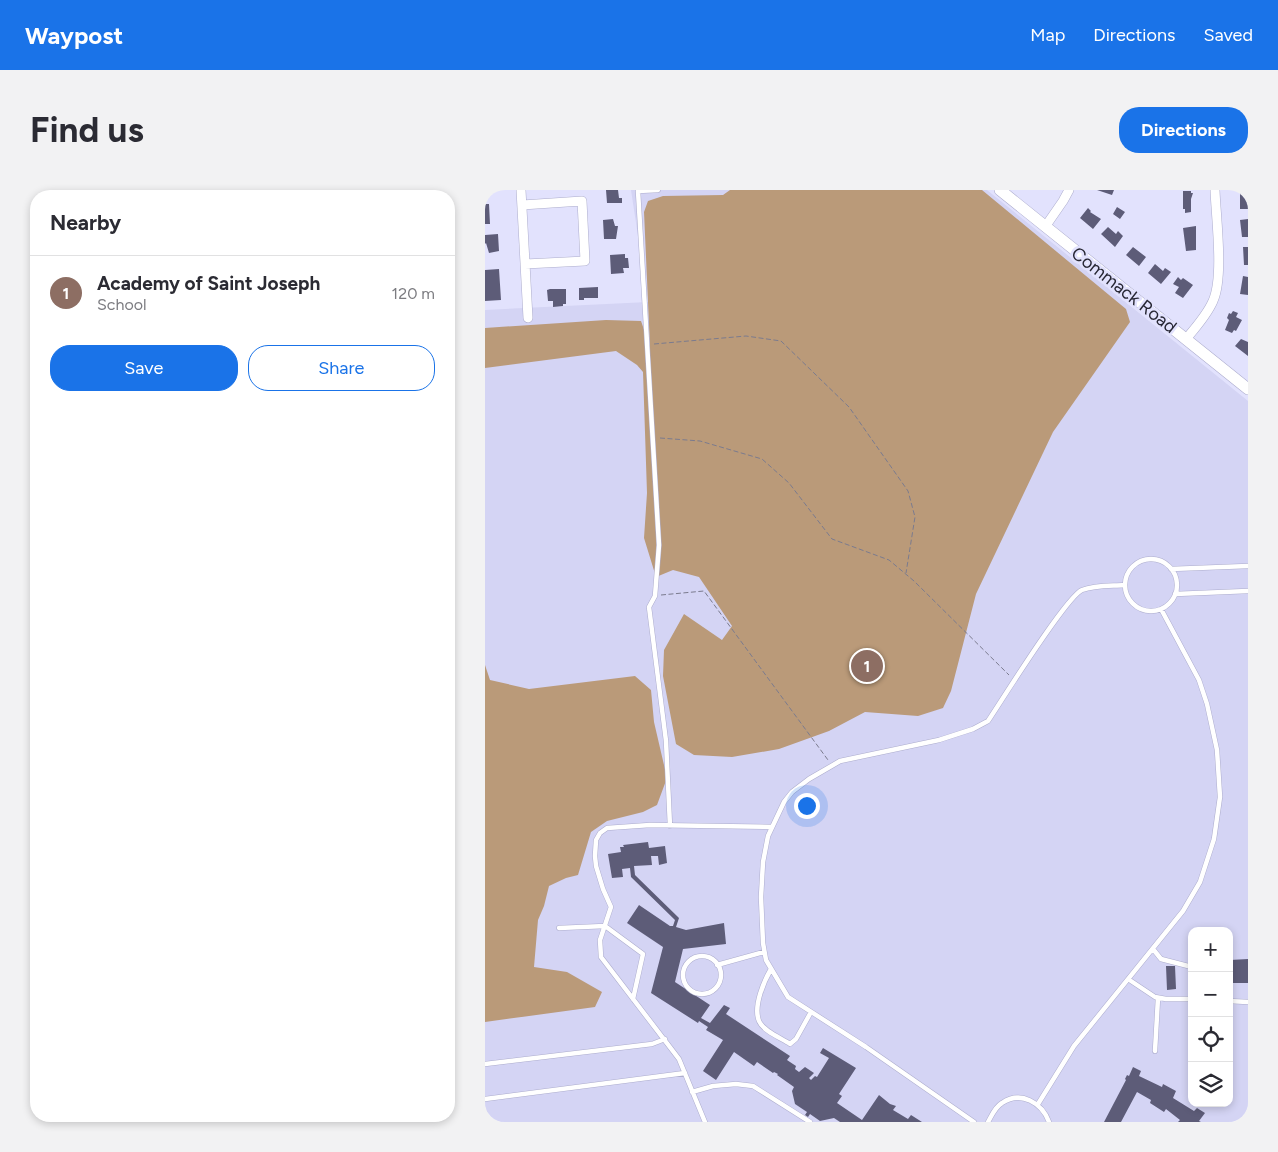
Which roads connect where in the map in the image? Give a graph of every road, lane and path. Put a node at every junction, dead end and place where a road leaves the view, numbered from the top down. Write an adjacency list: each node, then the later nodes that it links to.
1 (521, 190): 6 (street)
2 (658, 190): 11 (lane)
3 (1000, 190): 7 (street, Commack Road)
4 (1069, 190): 7 (street)
5 (1215, 190): 10 (street)
6 (522, 205): 8 (street); 8 (street)
7 (1045, 227): 10 (street, Commack Road)
8 (525, 264): 9 (street)
9 (528, 318)
10 (1187, 339): 12 (street, Commack Road)
11 (648, 344): 13 (lane); 16 (path)
12 (1248, 389)
13 (654, 438): 16 (path); 20 (lane)
14 (1248, 566): 15 (lane)
15 (1171, 569): 17 (lane); 19 (lane)
16 (905, 574): 22 (path)
17 (1124, 585): 21 (lane); 22 (lane)
18 (1248, 591): 19 (lane)
19 (1175, 594): 21 (lane)
20 (655, 596): 23 (path); 24 (lane)
21 (1161, 609): 28 (lane)
22 (1015, 680): 23 (lane)
23 (832, 765): 25 (lane)
24 (670, 826): 25 (lane); 26 (lane)
25 (772, 827): 29 (lane)
26 (605, 926): 27 (lane); 35 (lane); 35 (lane)
27 (559, 928)
28 (1153, 949): 31 (lane); 33 (lane)
29 (764, 952): 30 (lane); 32 (lane)
30 (717, 965): 30 (lane)
31 (1188, 966)
32 (771, 969): 39 (lane); 39 (lane)
33 (1128, 979): 34 (lane); 46 (lane)
34 (1158, 998): 36 (lane); 41 (lane)
35 (633, 999): 40 (lane)
36 (1188, 999)
37 (1233, 1001): 38 (lane)
38 (1248, 1002)
39 (811, 1012): 52 (lane)
40 (665, 1039): 42 (lane); 43 (lane)
41 (1155, 1051)
42 (485, 1064)
43 (685, 1073): 44 (lane); 45 (lane)
44 (692, 1092): 48 (lane); 50 (lane)
45 (485, 1099)
46 (1038, 1104): 53 (lane); 54 (lane)
47 (485, 1113): 49 (lane)
48 (804, 1120): 51 (lane)
49 (486, 1122)
50 (705, 1122)
51 (810, 1122)
52 (974, 1122)
53 (988, 1122)
54 (1049, 1122)

